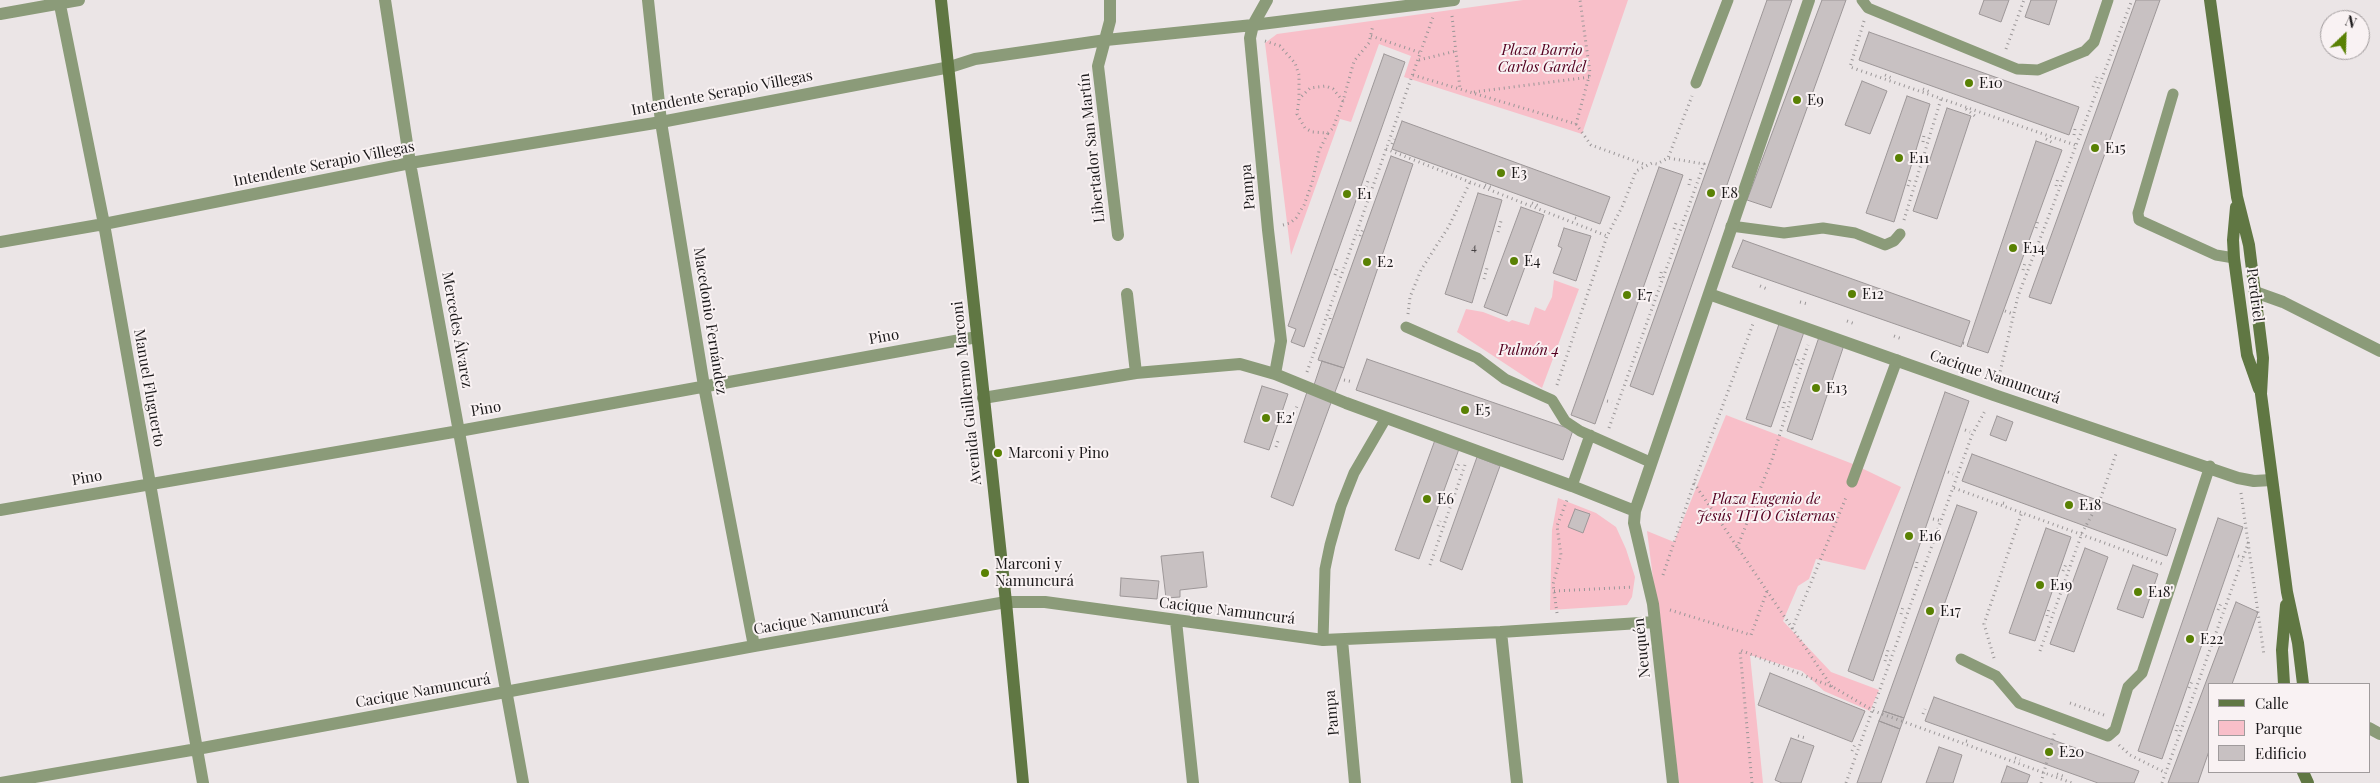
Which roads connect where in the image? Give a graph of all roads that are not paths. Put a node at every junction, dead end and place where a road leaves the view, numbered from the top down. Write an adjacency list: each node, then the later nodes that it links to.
1 (79, 0): 13 (street)
2 (385, 0): 22 (street, Mercedes Álvarez)
3 (648, 0): 21 (street, Macedonio Fernández)
4 (941, 0): 18 (main road, Avenida Guillermo Marconi)
5 (1110, 0): 17 (street, Libertador San Martín)
6 (1267, 0): 16 (street)
7 (1454, 0): 12 (street, Intendente Serapio Villegas)
8 (1728, 0): 19 (lane)
9 (1809, 0): 25 (street)
10 (2108, 0): 14 (lane)
11 (2210, 0): 23 (main road)
12 (1437, 1): 16 (street, Intendente Serapio Villegas)
13 (59, 2): 15 (street); 24 (street, Manuel Fluguerto)
14 (1865, 4)
15 (0, 14)
16 (1252, 31): 17 (street, Intendente Serapio Villegas); 38 (street, Pampa)
17 (1106, 40): 18 (street, Intendente Serapio Villegas); 27 (street, Libertador San Martín)
18 (950, 67): 21 (street, Intendente Serapio Villegas); 34 (main road, Avenida Guillermo Marconi)
19 (1696, 83)
20 (2173, 94): 29 (lane)
21 (661, 122): 22 (street, Intendente Serapio Villegas); 39 (street, Macedonio Fernández)
22 (410, 163): 24 (street, Intendente Serapio Villegas); 43 (street, Mercedes Álvarez)
23 (2237, 197): 29 (main road, Perdriel); 30 (main road)
24 (104, 224): 28 (street, Intendente Serapio Villegas); 49 (street, Manuel Fluguerto)
25 (1731, 226): 26 (lane); 32 (street)
26 (1900, 234)
27 (1118, 235)
28 (0, 242)
29 (2234, 258): 40 (main road, Perdriel)
30 (2255, 292): 35 (street); 40 (main road)
31 (1127, 294): 37 (street)
32 (1709, 294): 36 (street, Cacique Namuncurá); 45 (street)
33 (1406, 327): 44 (lane)
34 (976, 337): 39 (street, Pino); 41 (main road, Avenida Guillermo Marconi)
35 (2380, 351)
36 (1897, 360): 46 (street, Cacique Namuncurá); 48 (lane)
37 (1136, 373): 38 (street); 41 (street)
38 (1275, 374): 42 (street)
39 (704, 386): 43 (street, Pino); 60 (street, Macedonio Fernández)
40 (2261, 394): 47 (main road)
41 (983, 398): 54 (main road, Avenida Guillermo Marconi)
42 (1386, 418): 50 (street); 58 (lane)
43 (459, 431): 49 (street, Pino); 64 (street, Mercedes Álvarez)
44 (1590, 435): 45 (lane); 50 (lane)
45 (1650, 462): 52 (street)
46 (2210, 466): 47 (street, Cacique Namuncurá); 61 (lane)
47 (2272, 480): 53 (main road)
48 (1852, 482)
49 (149, 483): 51 (street, Pino); 65 (street, Manuel Fluguerto)
50 (1572, 486): 52 (street)
51 (0, 510)
52 (1634, 511): 56 (street, Neuquén)
53 (2287, 592): 62 (main road); 63 (main road)
54 (1006, 602): 55 (street, Cacique Namuncurá); 60 (street, Cacique Namuncurá); 69 (main road, Avenida Guillermo Marconi)
55 (1176, 621): 58 (street, Cacique Namuncurá); 70 (street)
56 (1655, 622): 57 (street, Cacique Namuncurá); 73 (street, Neuquén)
57 (1501, 632): 59 (street, Cacique Namuncurá); 72 (street)
58 (1324, 640): 59 (street, Cacique Namuncurá)
59 (1342, 640): 71 (street, Pampa)
60 (754, 646): 64 (street, Cacique Namuncurá)
61 (1961, 660)
62 (2284, 683)
63 (2303, 683)
64 (508, 692): 65 (street, Cacique Namuncurá); 68 (street, Mercedes Álvarez)
65 (197, 749): 66 (street, Cacique Namuncurá); 67 (street, Manuel Fluguerto)
66 (0, 783)
67 (204, 783)
68 (523, 783)
69 (1023, 783)
70 (1193, 783)
71 (1355, 783)
72 (1517, 783)
73 (1673, 783)

